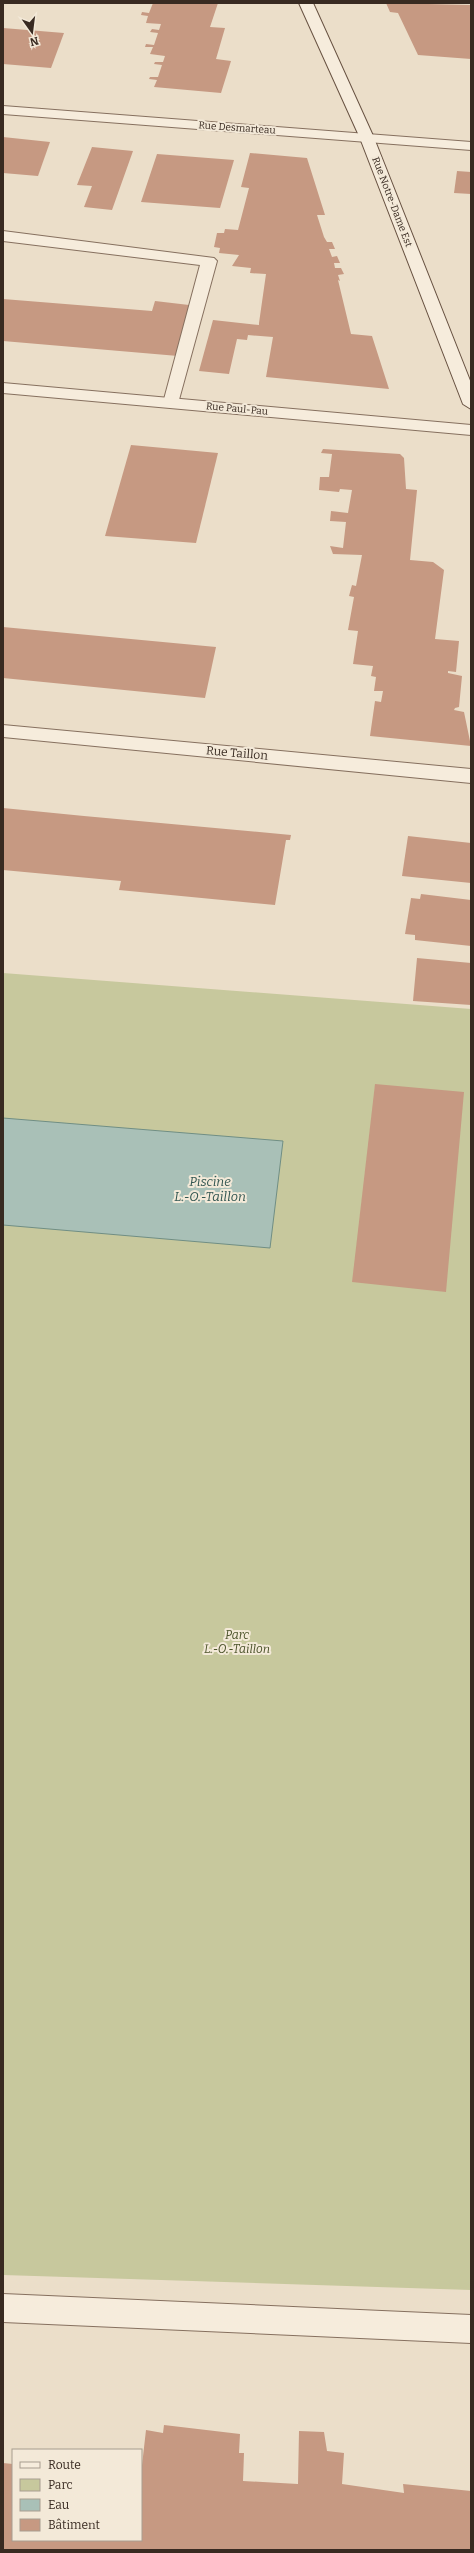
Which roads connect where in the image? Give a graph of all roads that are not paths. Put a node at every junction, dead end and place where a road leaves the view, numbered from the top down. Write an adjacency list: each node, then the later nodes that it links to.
1 (306, 3): 3 (street, Rue Notre-Dame Est)
2 (3, 110): 3 (street, Rue Desmarteau)
3 (367, 138): 4 (street, Rue Desmarteau); 8 (street, Rue Notre-Dame Est)
4 (471, 146)
5 (3, 236): 7 (street)
6 (3, 388): 7 (street, Rue Paul-Pau)
7 (171, 403): 9 (street, Rue Paul-Pau)
8 (471, 404)
9 (471, 430)
10 (3, 731): 11 (street, Rue Taillon)
11 (471, 776)
12 (3, 2308): 13 (street)
13 (471, 2329)

